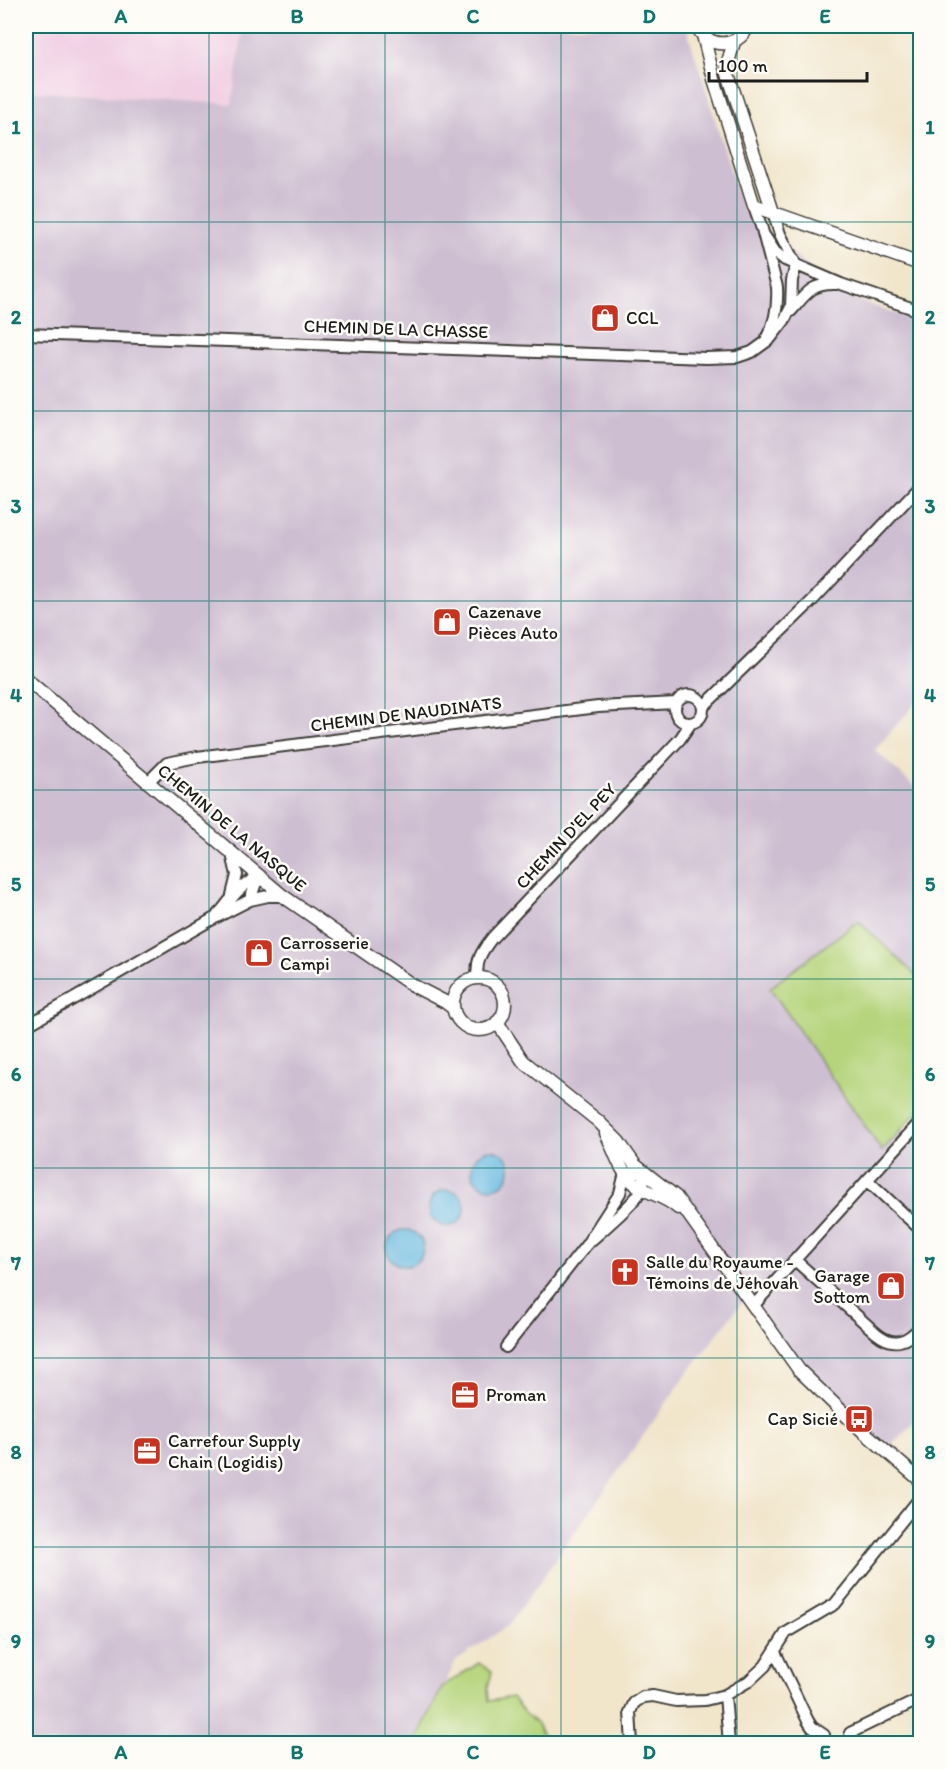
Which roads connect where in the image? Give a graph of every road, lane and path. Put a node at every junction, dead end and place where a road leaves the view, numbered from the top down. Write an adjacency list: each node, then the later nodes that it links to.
1 (751, 27): 3 (street)
2 (700, 30): 3 (street); 4 (street)
3 (734, 42): 5 (street)
4 (754, 206): 5 (street); 6 (street)
5 (773, 212): 7 (street); 8 (street)
6 (764, 235): 8 (street); 11 (street)
7 (921, 264)
8 (796, 265): 9 (street, CHEMIN DE LA CHASSE); 10 (street)
9 (792, 280): 11 (street); 13 (street, CHEMIN DE LA CHASSE)
10 (841, 284): 12 (street); 13 (street)
11 (777, 296): 15 (street)
12 (921, 311)
13 (788, 313): 15 (street, CHEMIN DE LA CHASSE)
14 (26, 334): 15 (street, CHEMIN DE LA CHASSE)
15 (762, 345)
16 (921, 486): 19 (street)
17 (26, 679): 21 (street, CHEMIN DE LA NASQUE)
18 (676, 703): 19 (street); 20 (street); 21 (street, CHEMIN DE NAUDINATS)
19 (703, 707): 20 (street)
20 (691, 723): 28 (street, CHEMIN D'EL PEY)
21 (148, 782): 22 (street, CHEMIN DE LA NASQUE)
22 (232, 854): 23 (street, CHEMIN DE LA NASQUE); 25 (street)
23 (258, 877): 24 (street, CHEMIN DE LA NASQUE); 25 (street); 26 (street)
24 (283, 896): 26 (street); 30 (street, CHEMIN DE LA NASQUE)
25 (230, 899): 27 (street)
26 (250, 900): 27 (street)
27 (211, 920): 33 (street)
28 (478, 978): 29 (street); 32 (street)
29 (458, 988): 30 (street); 31 (street)
30 (426, 992): 31 (street, CHEMIN DE LA NASQUE)
31 (453, 1008): 32 (street)
32 (497, 1022): 35 (street)
33 (26, 1026)
34 (921, 1122): 38 (street)
35 (601, 1124): 36 (street); 37 (street)
36 (625, 1173): 37 (street); 39 (street); 42 (street)
37 (643, 1173): 39 (street); 40 (street)
38 (867, 1180): 41 (street); 43 (street)
39 (642, 1188): 40 (street); 42 (street)
40 (693, 1221): 44 (street)
41 (921, 1228)
42 (587, 1244): 46 (street)
43 (795, 1260): 44 (street); 45 (street)
44 (754, 1305): 47 (street)
45 (921, 1327)
46 (506, 1347)
47 (921, 1480)
48 (921, 1498): 49 (street)
49 (775, 1652): 50 (street); 53 (street)
50 (725, 1695): 54 (street); 55 (street)
51 (921, 1699): 52 (street)
52 (849, 1733)
53 (824, 1735)
54 (632, 1743)
55 (729, 1743)

